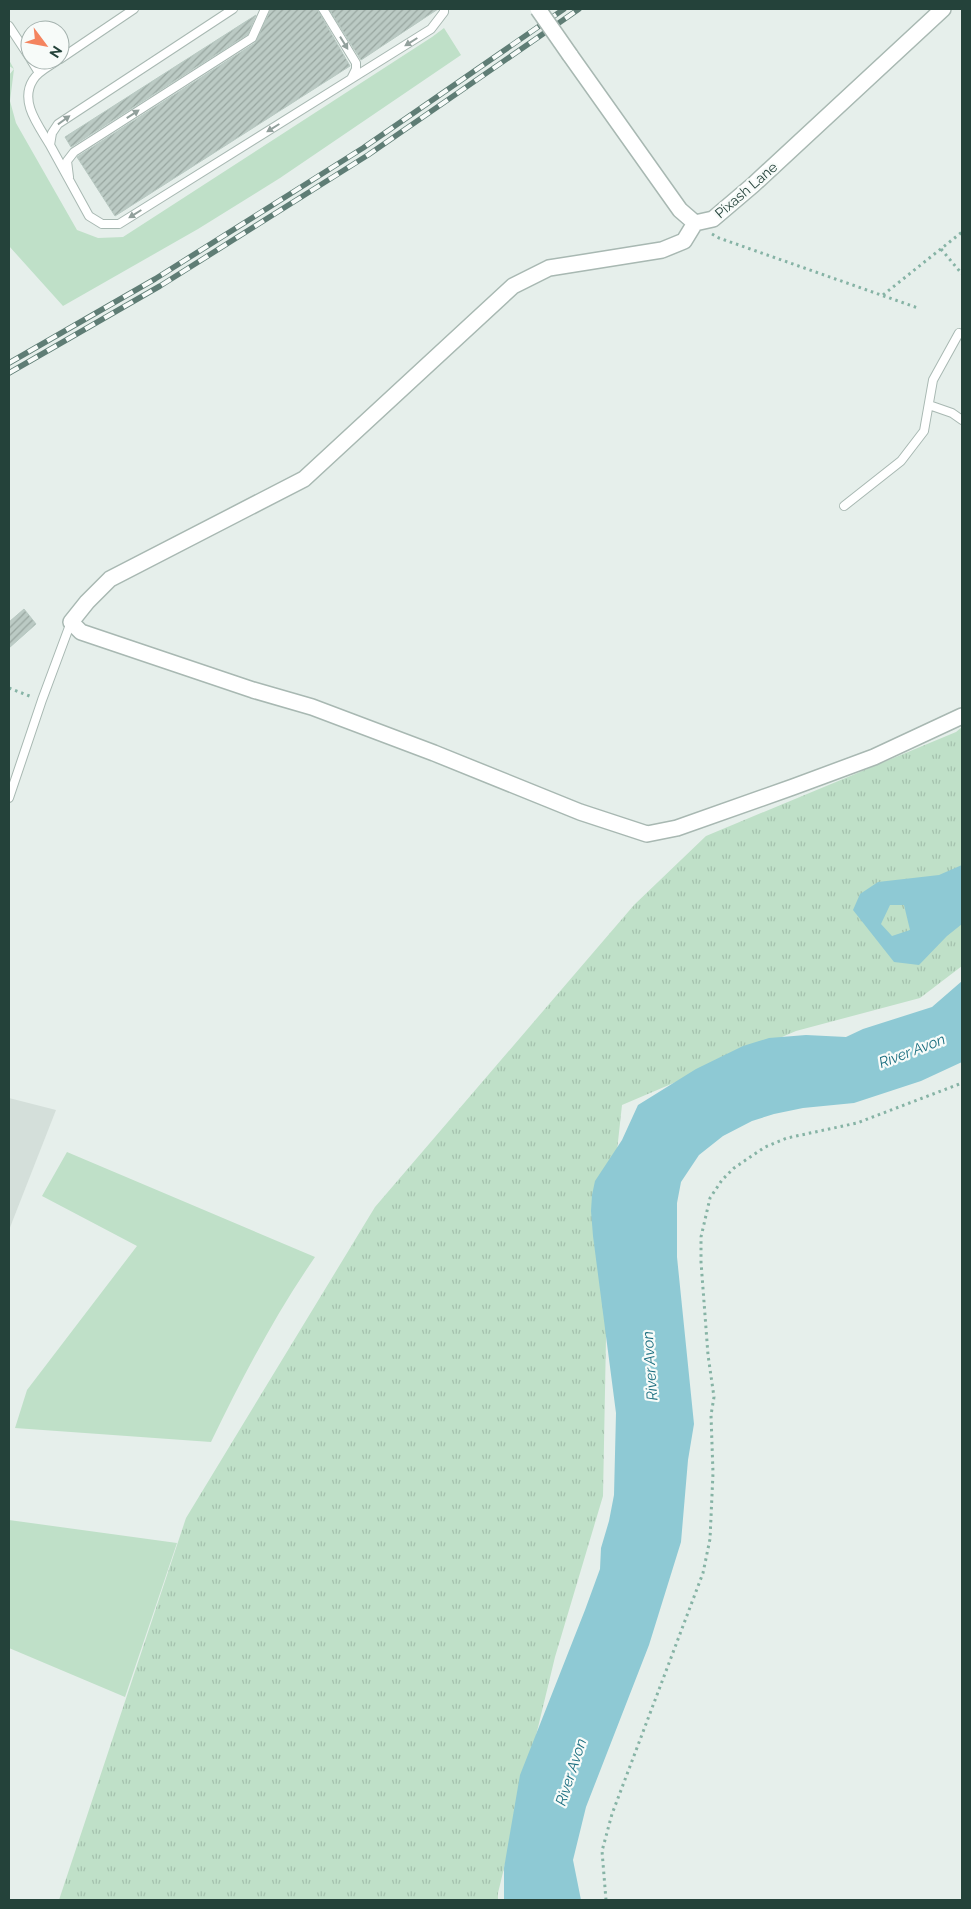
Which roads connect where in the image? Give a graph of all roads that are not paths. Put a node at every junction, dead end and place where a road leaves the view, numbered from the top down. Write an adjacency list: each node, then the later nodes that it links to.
1 (134, 9): 10 (lane)
2 (233, 9): 15 (lane, one-way to 2)
3 (265, 9): 16 (lane, one-way to 3)
4 (323, 9): 14 (lane, one-way to 14)
5 (444, 9): 14 (lane, one-way to 14)
6 (538, 9): 17 (street, bridge)
7 (943, 9): 17 (street, Pixash Lane)
8 (9, 26): 9 (lane)
9 (20, 43)
10 (70, 52)
11 (37, 70): 13 (lane)
12 (43, 70): 13 (lane)
13 (39, 73): 15 (lane)
14 (351, 80): 16 (lane, one-way to 16)
15 (50, 145): 16 (lane)
16 (70, 181)
17 (695, 223): 22 (street)
18 (959, 333): 19 (lane)
19 (929, 405): 20 (lane); 21 (lane)
20 (962, 420)
21 (844, 506)
22 (71, 622): 23 (street); 24 (lane)
23 (962, 716)
24 (9, 798)

